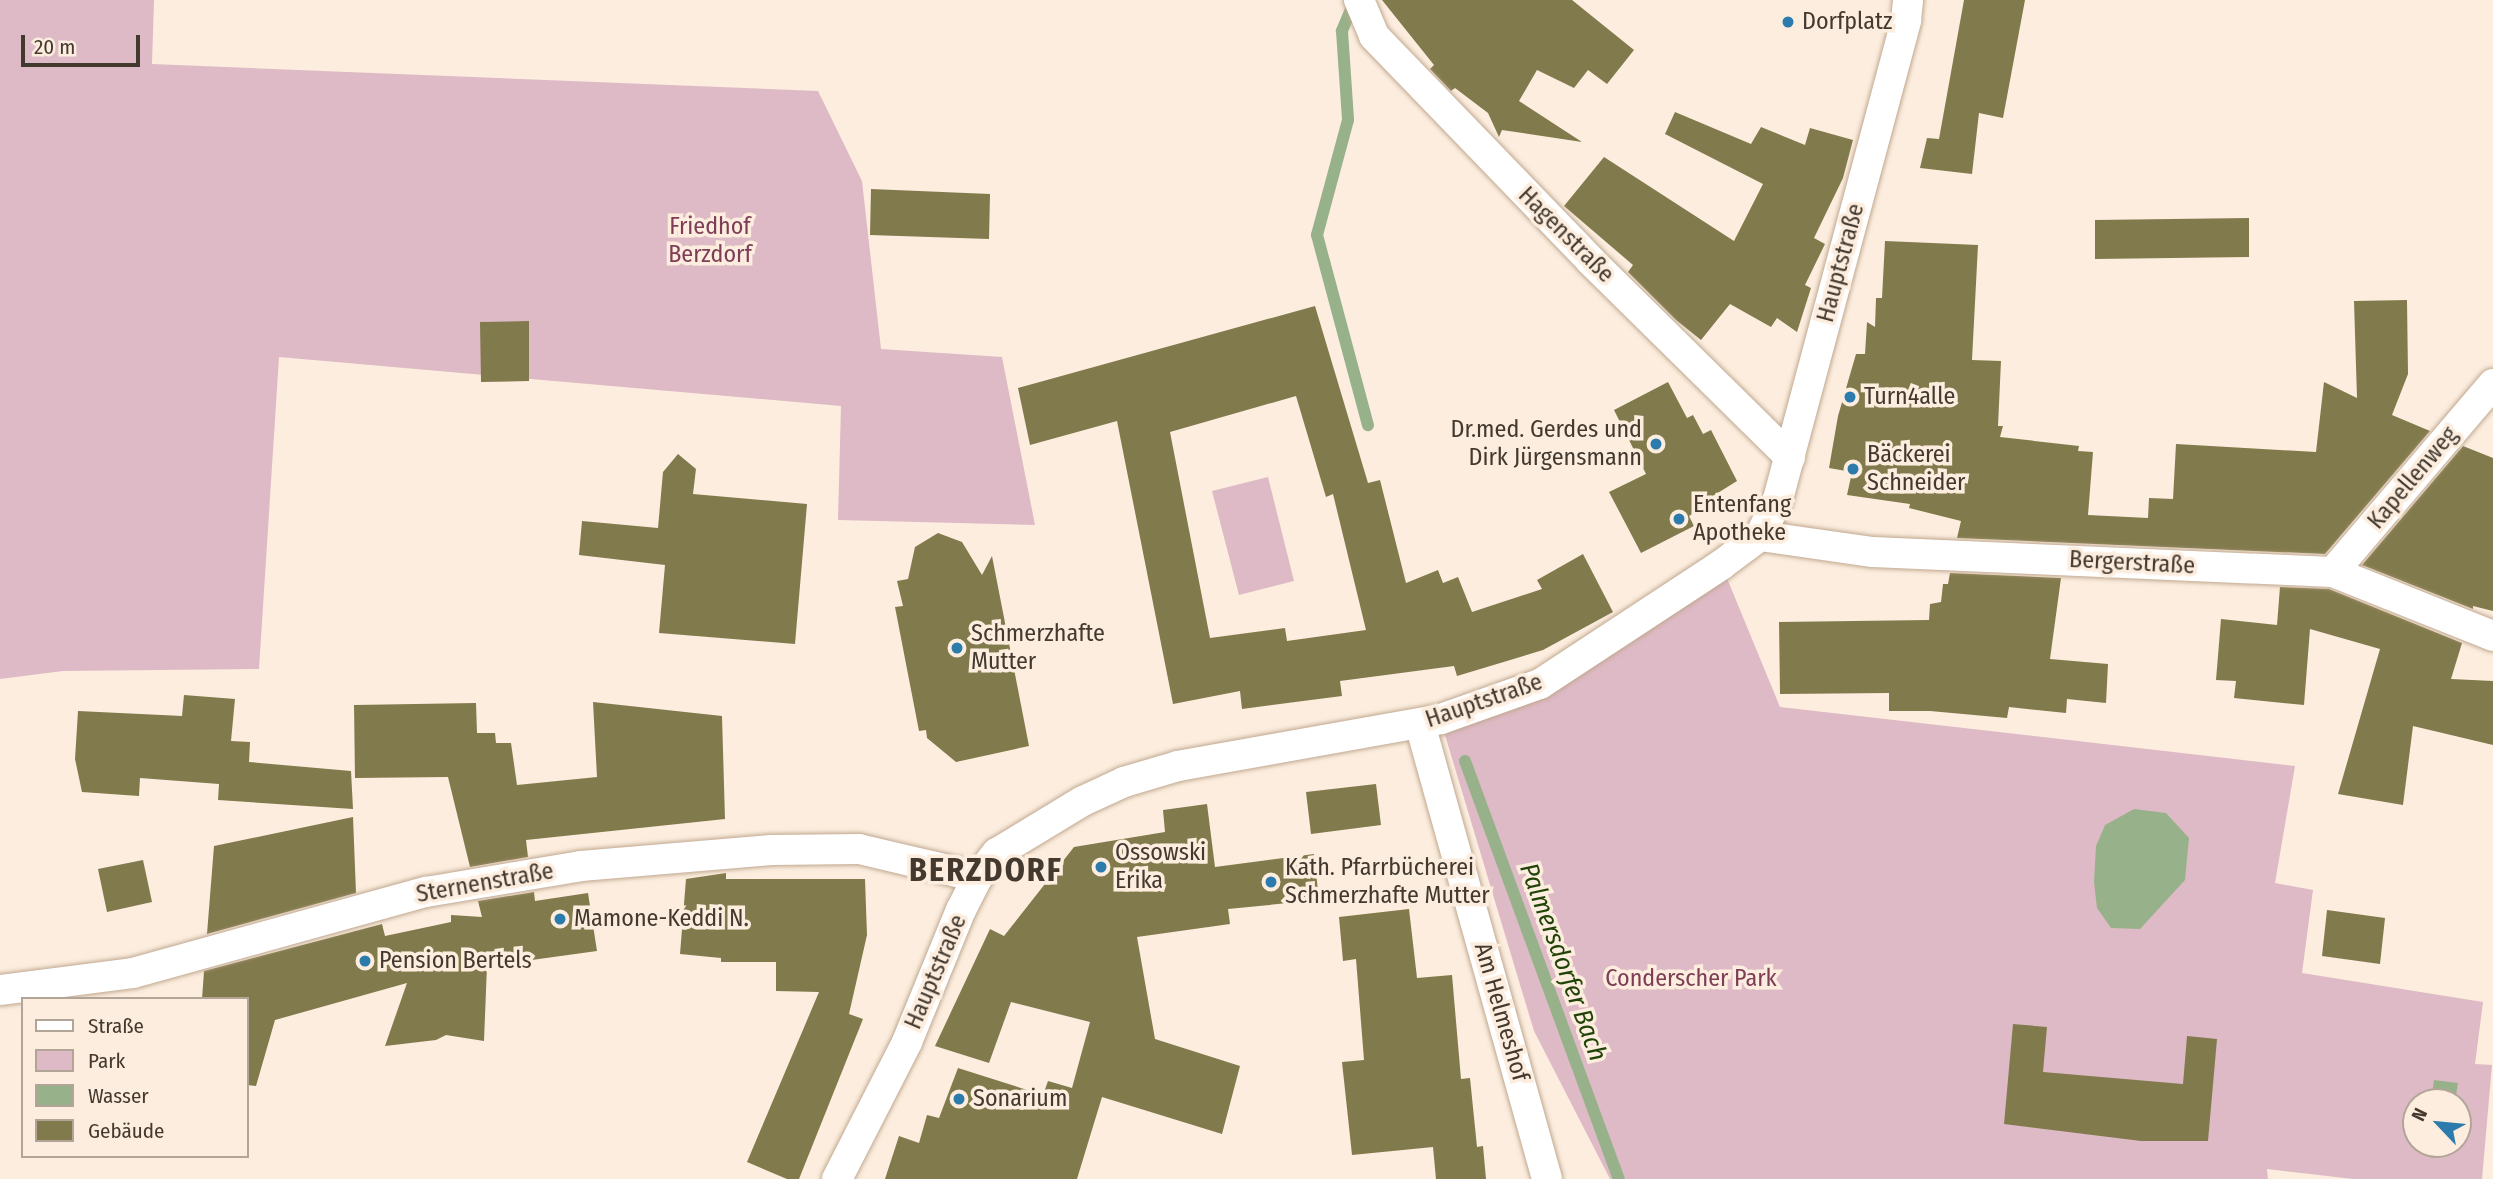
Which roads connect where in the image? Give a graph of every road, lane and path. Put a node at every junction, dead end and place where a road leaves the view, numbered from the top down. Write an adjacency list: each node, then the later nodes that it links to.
1 (1359, 0): 4 (street, Hagenstraße)
2 (1908, 0): 4 (street, Hauptstraße)
3 (2493, 384): 6 (street, Kapellenweg)
4 (1790, 457): 5 (street, Hauptstraße)
5 (1760, 536): 6 (street, Bergerstraße); 8 (street, Hauptstraße)
6 (2333, 572): 7 (street, Bergerstraße)
7 (2493, 636)
8 (1420, 724): 9 (street, Hauptstraße); 12 (street, Am Helmeshof)
9 (978, 877): 10 (street, Sternenstraße); 11 (street, Hauptstraße)
10 (0, 990)
11 (837, 1179)
12 (1547, 1179)

